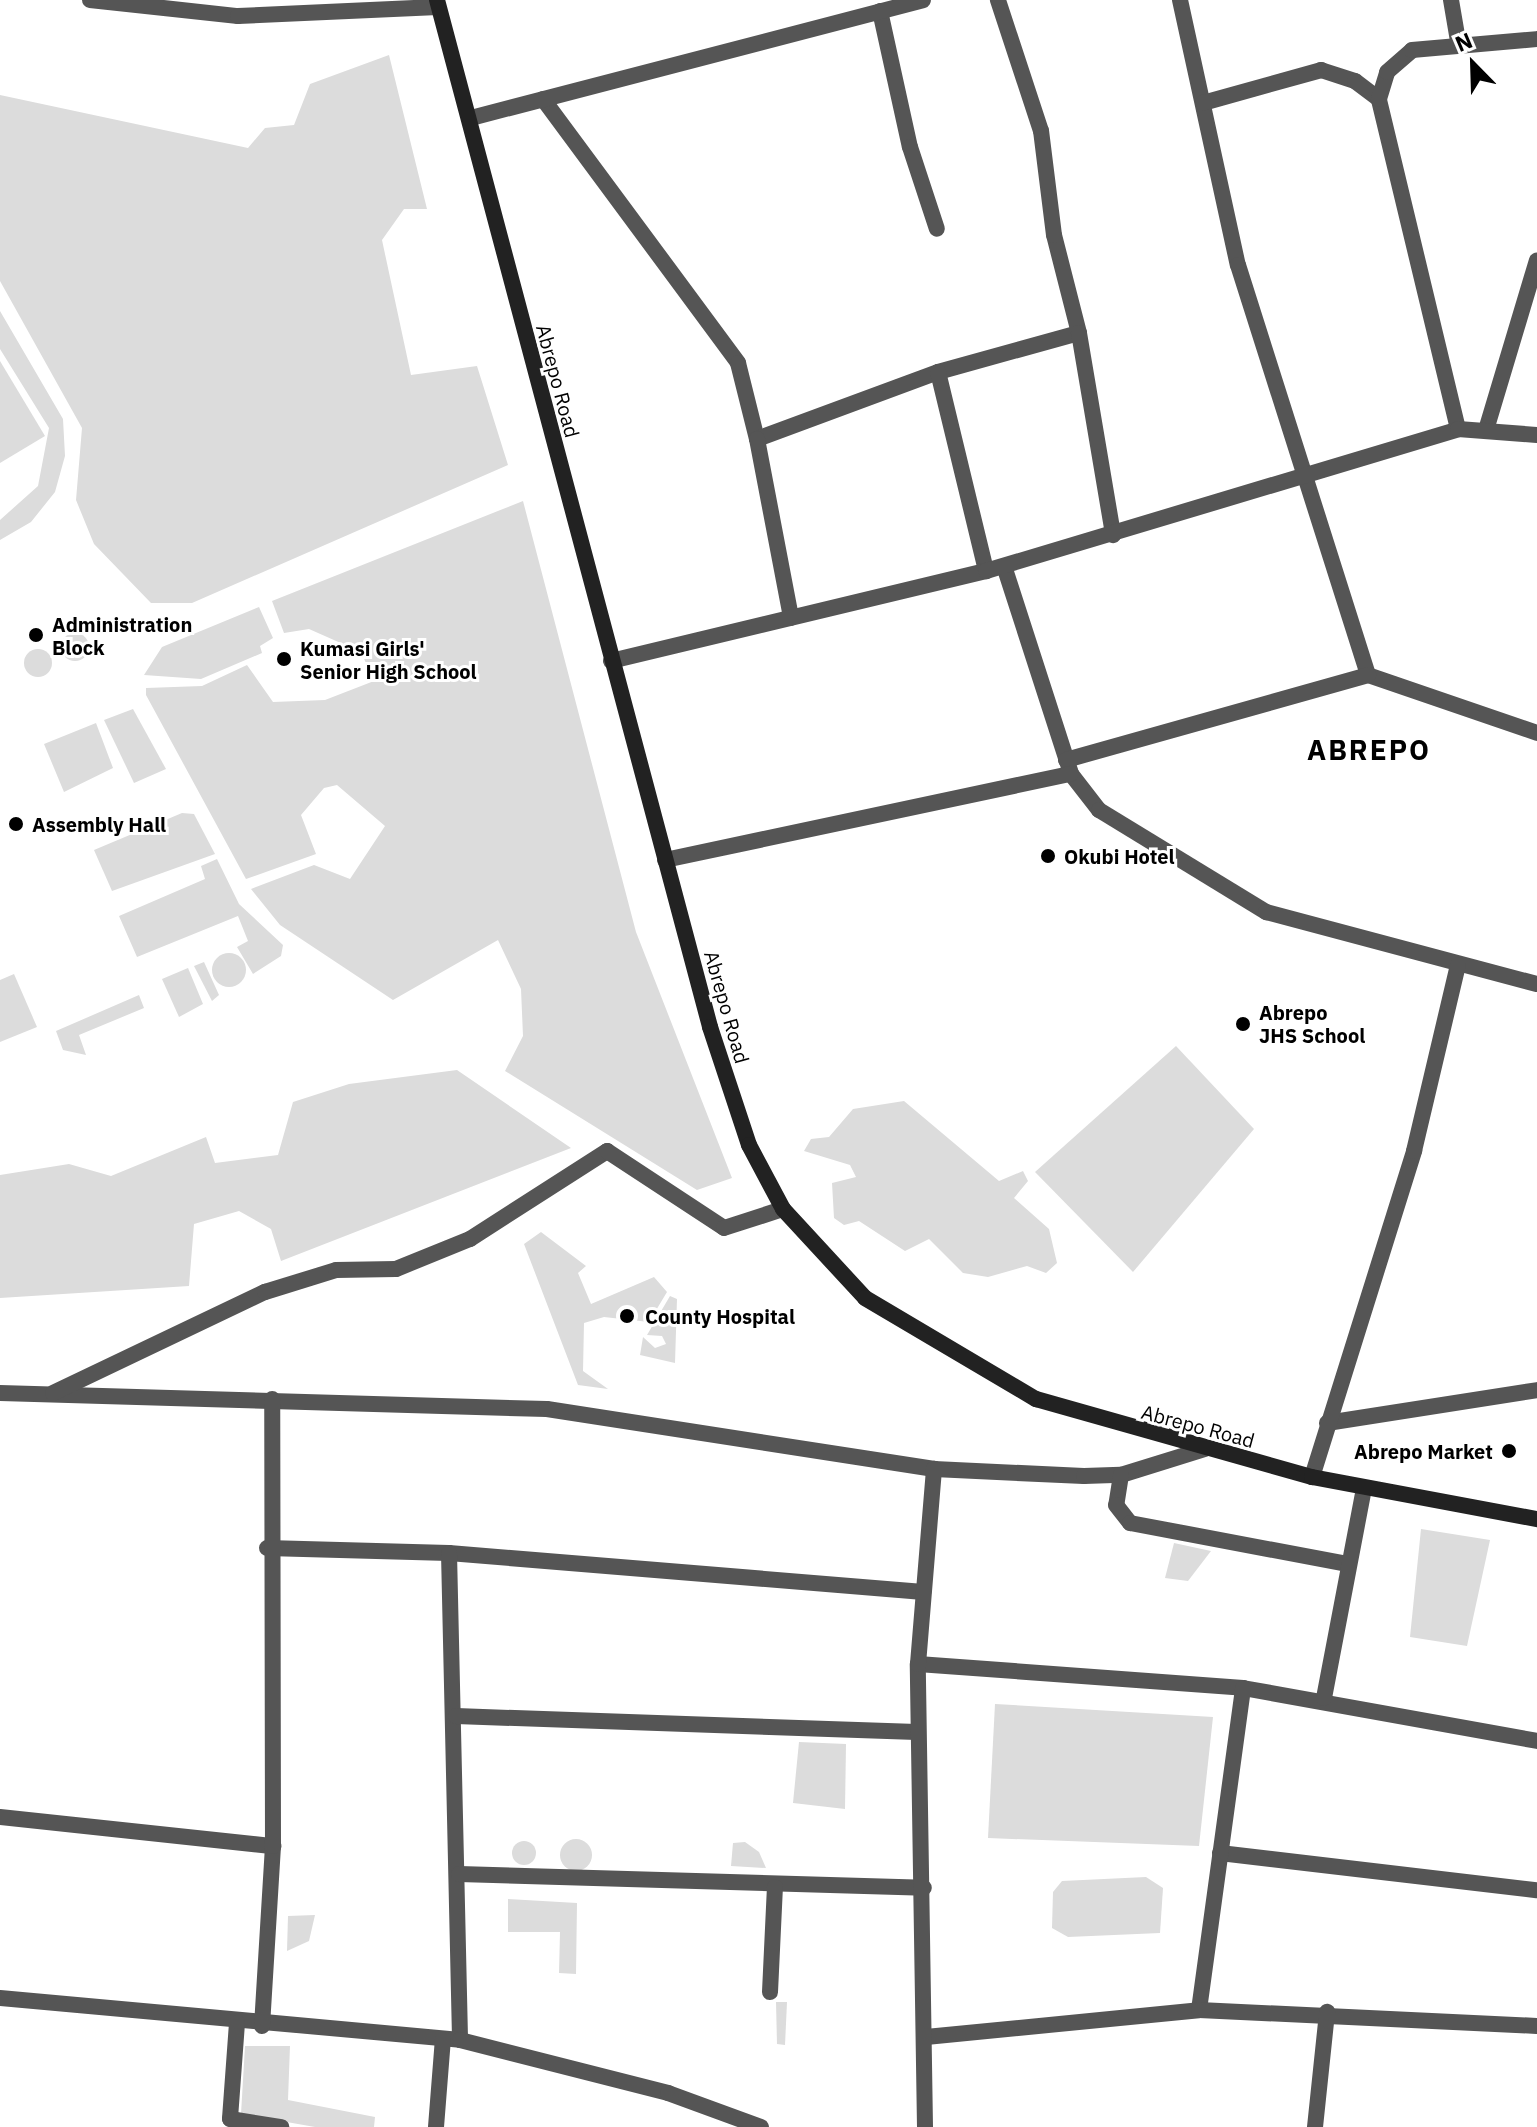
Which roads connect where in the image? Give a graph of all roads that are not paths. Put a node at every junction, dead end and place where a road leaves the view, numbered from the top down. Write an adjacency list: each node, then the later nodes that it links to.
1 (90, 0): 6 (street)
2 (923, 0): 7 (street)
3 (998, 0): 16 (street)
4 (1180, 0): 12 (street)
5 (1451, 0): 9 (street)
6 (437, 3): 13 (main road, Abrepo Road)
7 (880, 11): 10 (street); 14 (street)
8 (1537, 39): 9 (street)
9 (1458, 41): 11 (street)
10 (543, 99): 13 (street); 21 (street)
11 (1379, 99): 12 (street); 18 (street)
12 (1203, 103): 22 (street)
13 (471, 118): 27 (main road, Abrepo Road)
14 (937, 229)
15 (1537, 260): 19 (street)
16 (1079, 333): 17 (street); 23 (street)
17 (938, 372): 21 (street); 25 (street)
18 (1458, 429): 19 (street); 22 (street)
19 (1486, 430): 20 (street)
20 (1537, 435)
21 (757, 439): 26 (street)
22 (1299, 473): 23 (street); 28 (street)
23 (1113, 535): 24 (street)
24 (1004, 566): 25 (street); 30 (street)
25 (986, 571): 26 (street)
26 (791, 618): 27 (street)
27 (611, 661): 31 (main road, Abrepo Road)
28 (1368, 675): 29 (street); 30 (street)
29 (1537, 733)
30 (1068, 767): 31 (street); 32 (street)
31 (665, 860): 34 (main road, Abrepo Road)
32 (1458, 965): 33 (street); 39 (street)
33 (1537, 984)
34 (783, 1209): 37 (street); 40 (main road, Abrepo Road)
35 (1537, 1390): 39 (street)
36 (0, 1393): 37 (street)
37 (52, 1394): 38 (street)
38 (272, 1399): 41 (street); 46 (street)
39 (1327, 1423): 43 (street)
40 (1205, 1449): 42 (street); 43 (main road, Abrepo Road)
41 (934, 1469): 42 (street); 49 (street)
42 (1121, 1475): 48 (street)
43 (1312, 1477): 44 (main road, Abrepo Road)
44 (1364, 1488): 45 (main road, Abrepo Road); 48 (street)
45 (1537, 1519)
46 (267, 1548): 47 (street); 57 (street)
47 (449, 1553): 49 (street); 53 (street)
48 (1348, 1564): 52 (street)
49 (923, 1592): 50 (street)
50 (918, 1664): 51 (street); 54 (street)
51 (1243, 1688): 52 (street); 58 (street)
52 (1324, 1698): 55 (street)
53 (456, 1716): 54 (street); 59 (street)
54 (917, 1732): 61 (street)
55 (1537, 1741)
56 (0, 1817): 57 (street)
57 (273, 1846): 68 (street)
58 (1220, 1853): 62 (street); 65 (street)
59 (459, 1874): 60 (street); 72 (street)
60 (775, 1887): 61 (street); 63 (street)
61 (924, 1888): 70 (street)
62 (1537, 1890)
63 (770, 1992)
64 (0, 1998): 67 (street)
65 (1199, 2010): 66 (street); 70 (street)
66 (1327, 2012): 69 (street); 77 (street)
67 (237, 2023): 68 (street); 73 (street)
68 (262, 2026): 71 (street)
69 (1537, 2026)
70 (926, 2037): 76 (street)
71 (443, 2039): 72 (street); 74 (street)
72 (460, 2040): 75 (street)
73 (281, 2127)
74 (436, 2127)
75 (761, 2127)
76 (925, 2127)
77 (1315, 2127)

